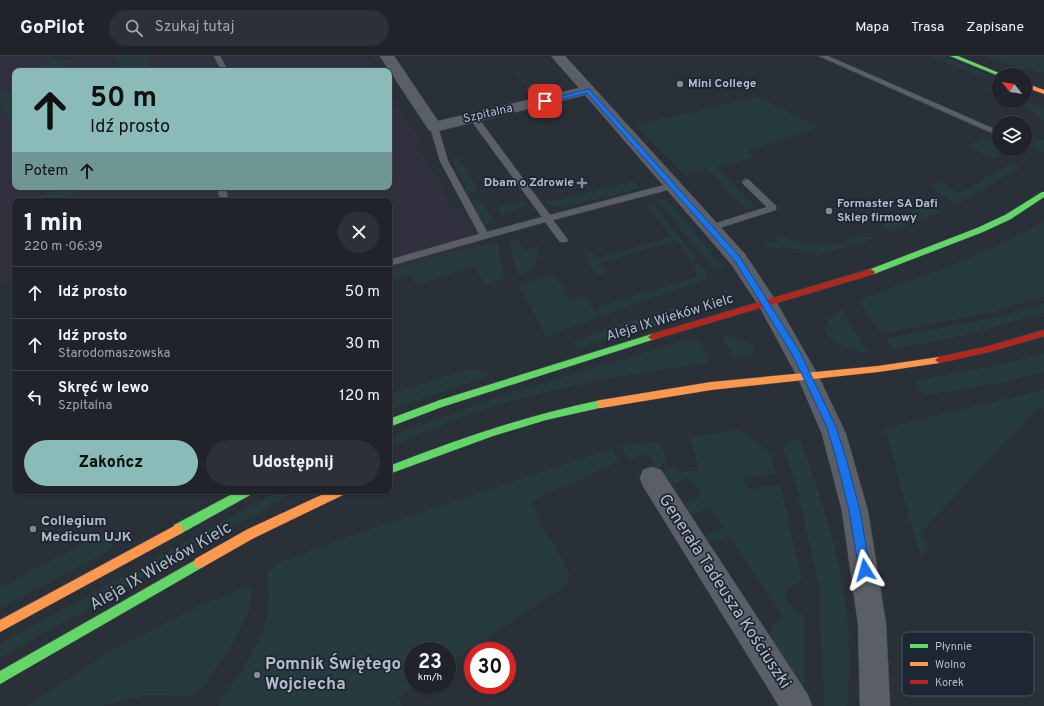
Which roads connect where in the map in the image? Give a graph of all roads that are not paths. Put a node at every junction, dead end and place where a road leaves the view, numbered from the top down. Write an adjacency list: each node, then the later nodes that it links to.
1 (217, 56): 6 (lane)
2 (387, 56): 7 (street)
3 (558, 56): 13 (street)
4 (822, 56): 17 (lane)
5 (954, 56): 9 (main road)
6 (223, 68)
7 (391, 68)
8 (392, 70): 16 (street)
9 (992, 71)
10 (1032, 79): 11 (main road)
11 (1040, 80)
12 (1032, 88): 14 (main road)
13 (589, 90): 15 (street, Szpitalna); 19 (street)
14 (1044, 92)
15 (473, 117): 16 (street, Szpitalna); 21 (lane)
16 (434, 127): 23 (lane)
17 (992, 131)
18 (746, 182): 22 (lane)
19 (672, 186): 21 (lane); 22 (street)
20 (1044, 194): 26 (main road, Aleja IX Wieków Kielc)
21 (547, 219): 23 (lane); 24 (lane)
22 (710, 228): 26 (street)
23 (484, 235): 25 (lane)
24 (562, 240)
25 (392, 262)
26 (767, 303): 28 (street); 29 (main road, Aleja IX Wieków Kielc)
27 (1044, 333): 28 (main road)
28 (808, 377): 30 (main road); 37 (street)
29 (392, 423)
30 (392, 469)
31 (652, 478): 36 (street, Generała Tadeusza Kościuszki)
32 (242, 494): 34 (main road, Aleja IX Wieków Kielc)
33 (335, 494): 35 (main road, Aleja IX Wieków Kielc)
34 (0, 626)
35 (0, 678)
36 (797, 706)
37 (875, 706)

